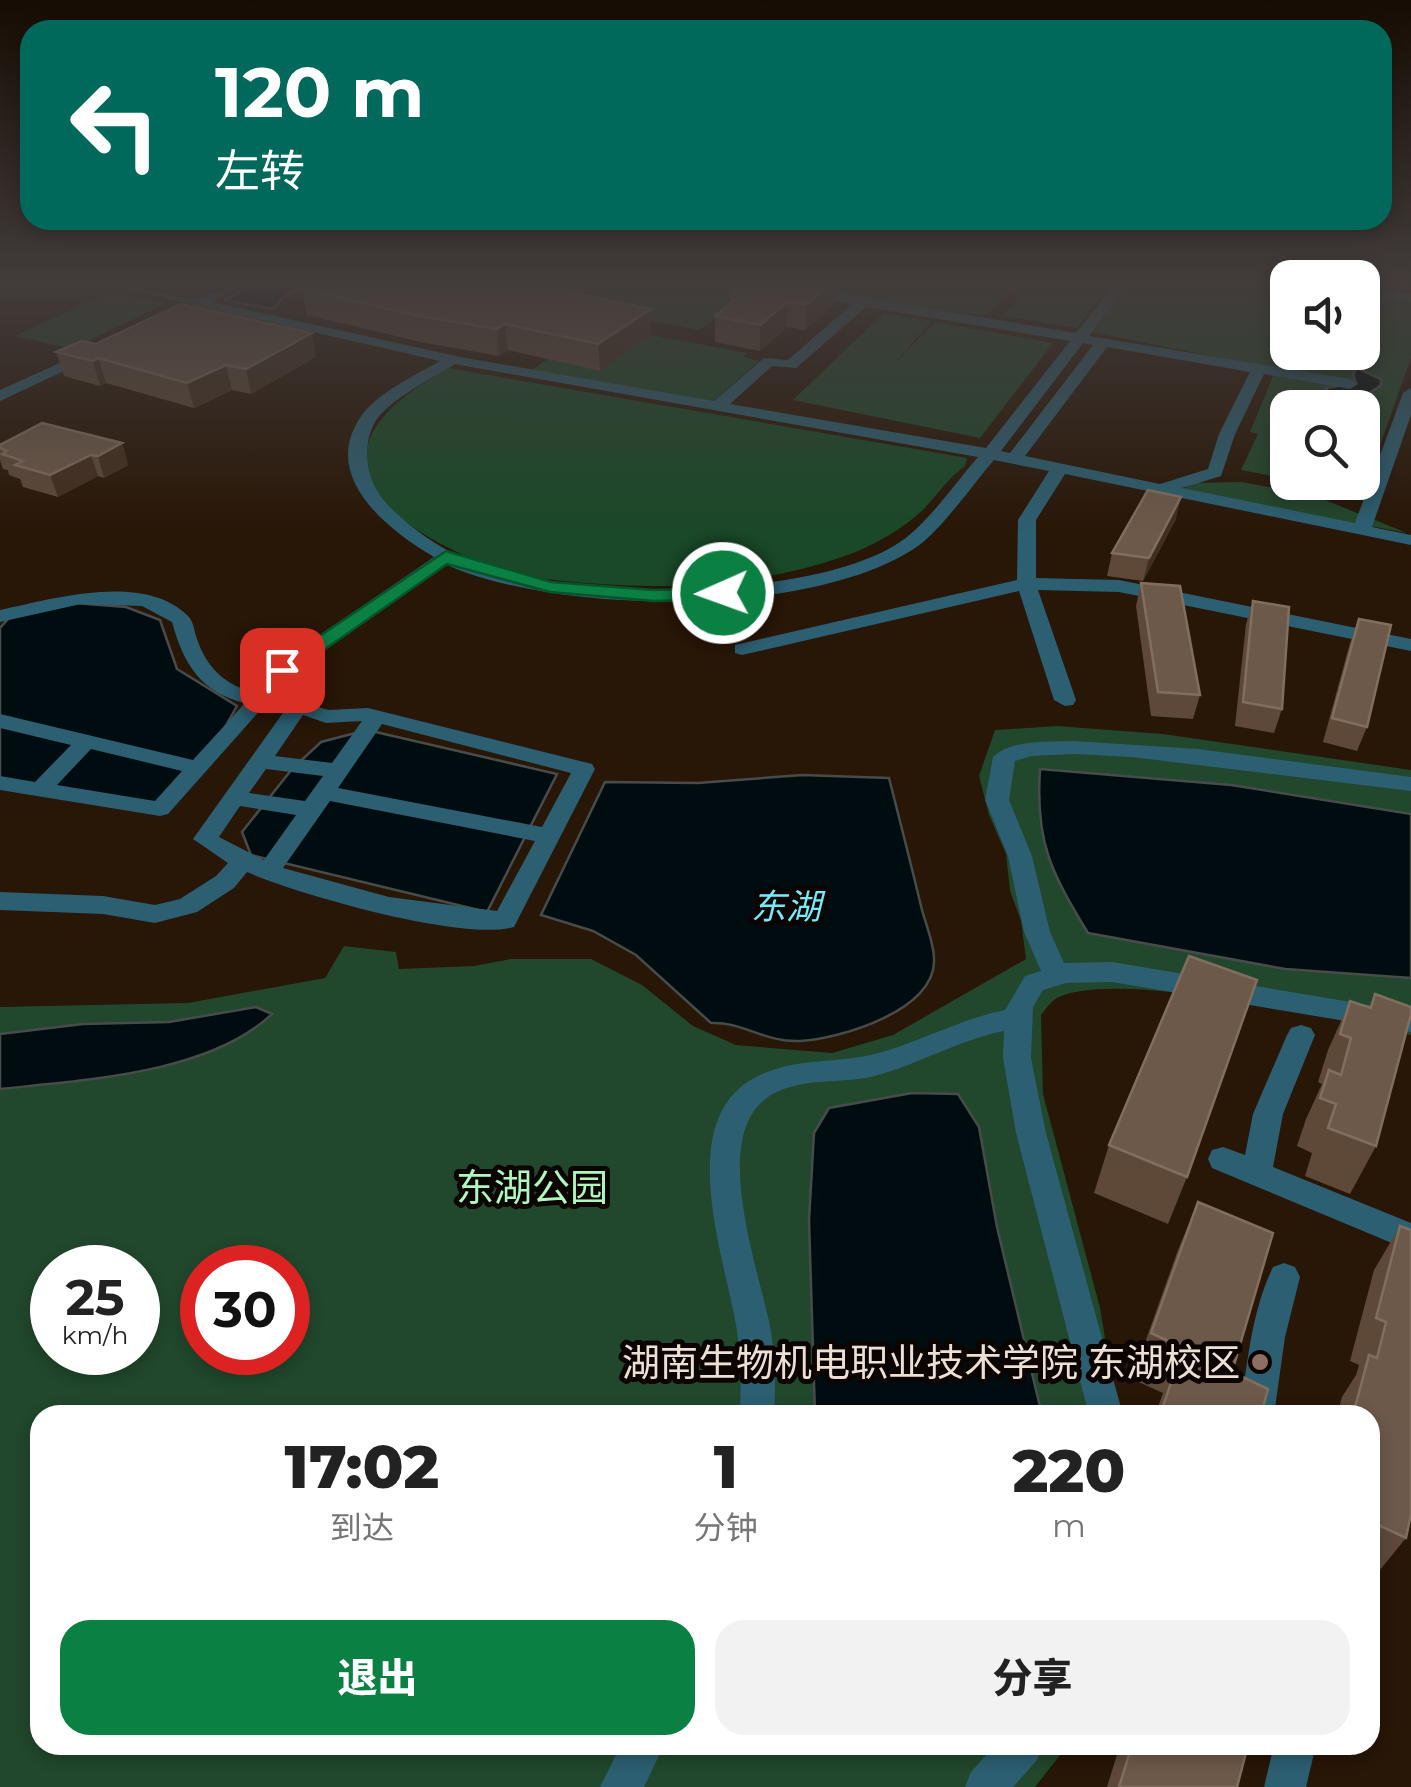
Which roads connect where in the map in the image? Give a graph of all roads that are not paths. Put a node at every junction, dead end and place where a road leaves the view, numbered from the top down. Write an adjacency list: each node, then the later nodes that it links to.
1 (61, 367): 12 (street)
2 (440, 367): 21 (street)
3 (501, 367): 14 (street)
4 (762, 367): 14 (street)
5 (1057, 367): 10 (street)
6 (1087, 367): 13 (street)
7 (1256, 367): 8 (street)
8 (1259, 368): 9 (street); 18 (street)
9 (1350, 384)
10 (1036, 394): 13 (street); 15 (street)
11 (1411, 395): 19 (street)
12 (0, 396)
13 (1067, 400): 16 (street)
14 (718, 406): 15 (street)
15 (990, 454): 16 (street); 21 (street)
16 (1014, 459): 17 (street)
17 (1060, 468): 18 (street); 22 (street)
18 (1157, 490): 19 (street)
19 (1362, 529): 20 (street)
20 (1411, 540)
21 (446, 556): 26 (street)
22 (1026, 584): 24 (street); 25 (street); 27 (street)
23 (0, 616): 26 (street)
24 (1411, 646)
25 (742, 649)
26 (259, 699): 28 (street); 33 (street)
27 (1065, 700)
28 (299, 706): 30 (street); 32 (street)
29 (0, 720): 31 (street)
30 (373, 721): 34 (street); 40 (street)
31 (87, 741): 33 (street); 37 (street)
32 (260, 760): 34 (street); 38 (street)
33 (198, 767): 37 (street)
34 (337, 771): 39 (street)
35 (0, 783): 37 (street)
36 (1411, 784): 44 (street)
37 (40, 789)
38 (234, 798): 39 (street); 41 (street)
39 (318, 801): 40 (street); 42 (street)
40 (542, 835): 42 (street)
41 (242, 863): 42 (street); 43 (street)
42 (271, 869)
43 (0, 901)
44 (1056, 976): 45 (street); 46 (street)
45 (1019, 1018): 52 (street); 53 (street)
46 (1411, 1022)
47 (1302, 1035): 49 (street)
48 (1223, 1159): 49 (street)
49 (1257, 1173): 50 (street)
50 (1411, 1237)
51 (1284, 1277): 54 (street)
52 (758, 1405)
53 (1103, 1405)
54 (1258, 1405)
55 (638, 1755): 58 (street)
56 (1013, 1755): 59 (street)
57 (1293, 1755): 60 (street)
58 (621, 1787)
59 (986, 1787)
60 (1285, 1787)

